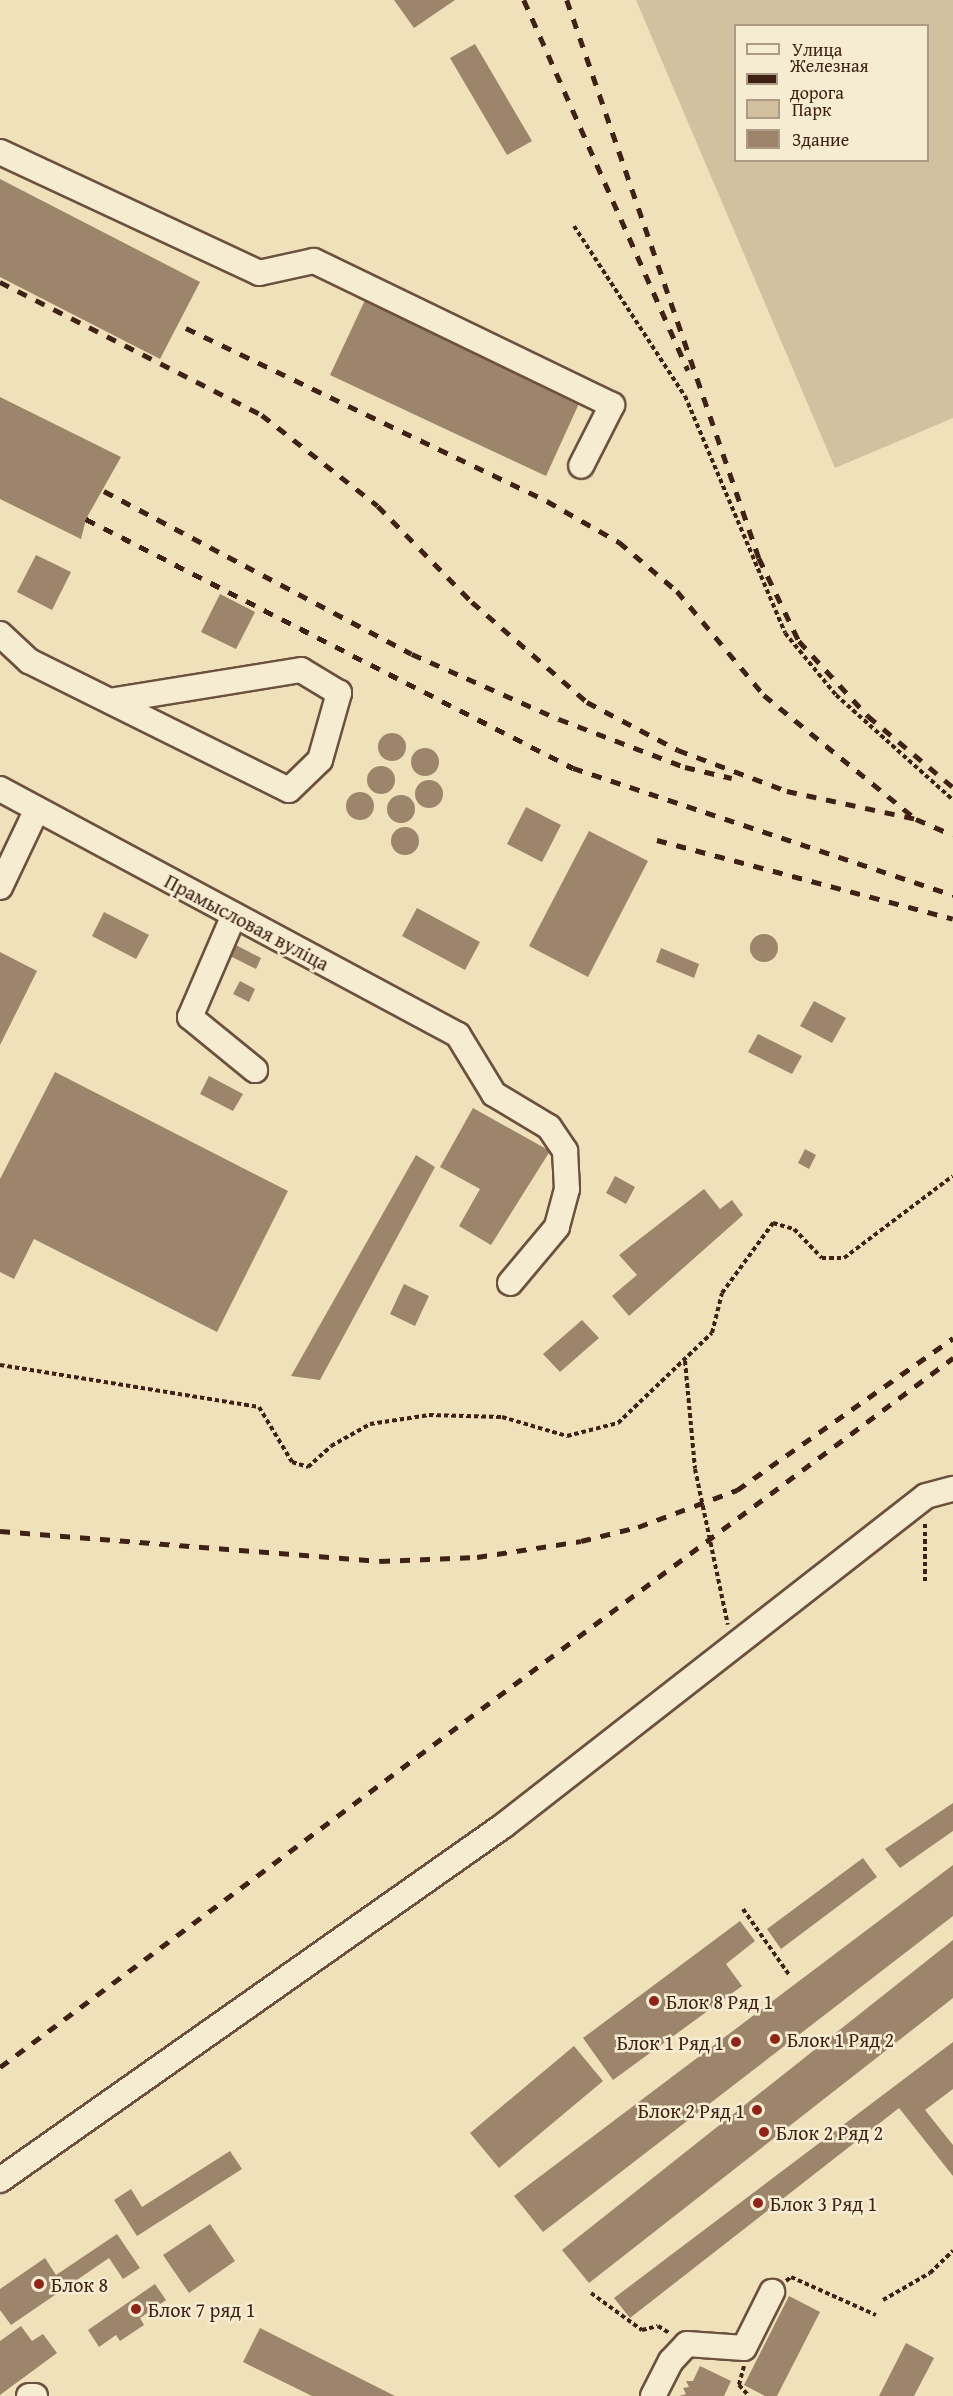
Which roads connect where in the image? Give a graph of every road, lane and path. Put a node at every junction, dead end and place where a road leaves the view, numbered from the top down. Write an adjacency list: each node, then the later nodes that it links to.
1 (0, 152): 3 (street)
2 (573, 226): 7 (path)
3 (581, 466)
4 (0, 634): 5 (street)
5 (110, 701): 5 (street)
6 (0, 789): 8 (street, Прамысловая вуліца)
7 (953, 800)
8 (37, 809): 9 (street); 10 (street, Прамысловая вуліца)
9 (0, 887)
10 (234, 915): 11 (street); 13 (street, Прамысловая вуліца)
11 (255, 1070)
12 (953, 1176): 14 (path)
13 (510, 1284)
14 (685, 1360): 15 (path); 19 (path)
15 (0, 1365)
16 (953, 1489): 17 (street)
17 (926, 1496): 18 (path); 19 (street)
18 (925, 1581)
19 (731, 1646): 22 (street)
20 (743, 1909): 21 (path)
21 (790, 1976)
22 (0, 2180)
23 (953, 2251): 26 (path)
24 (772, 2292): 27 (path); 29 (street)
25 (591, 2293): 28 (path)
26 (884, 2300)
27 (876, 2315)
28 (687, 2344): 29 (street); 32 (street)
29 (738, 2352): 33 (path)
30 (29, 2396): 31 (street)
31 (36, 2396)
32 (653, 2396)
33 (749, 2396)

